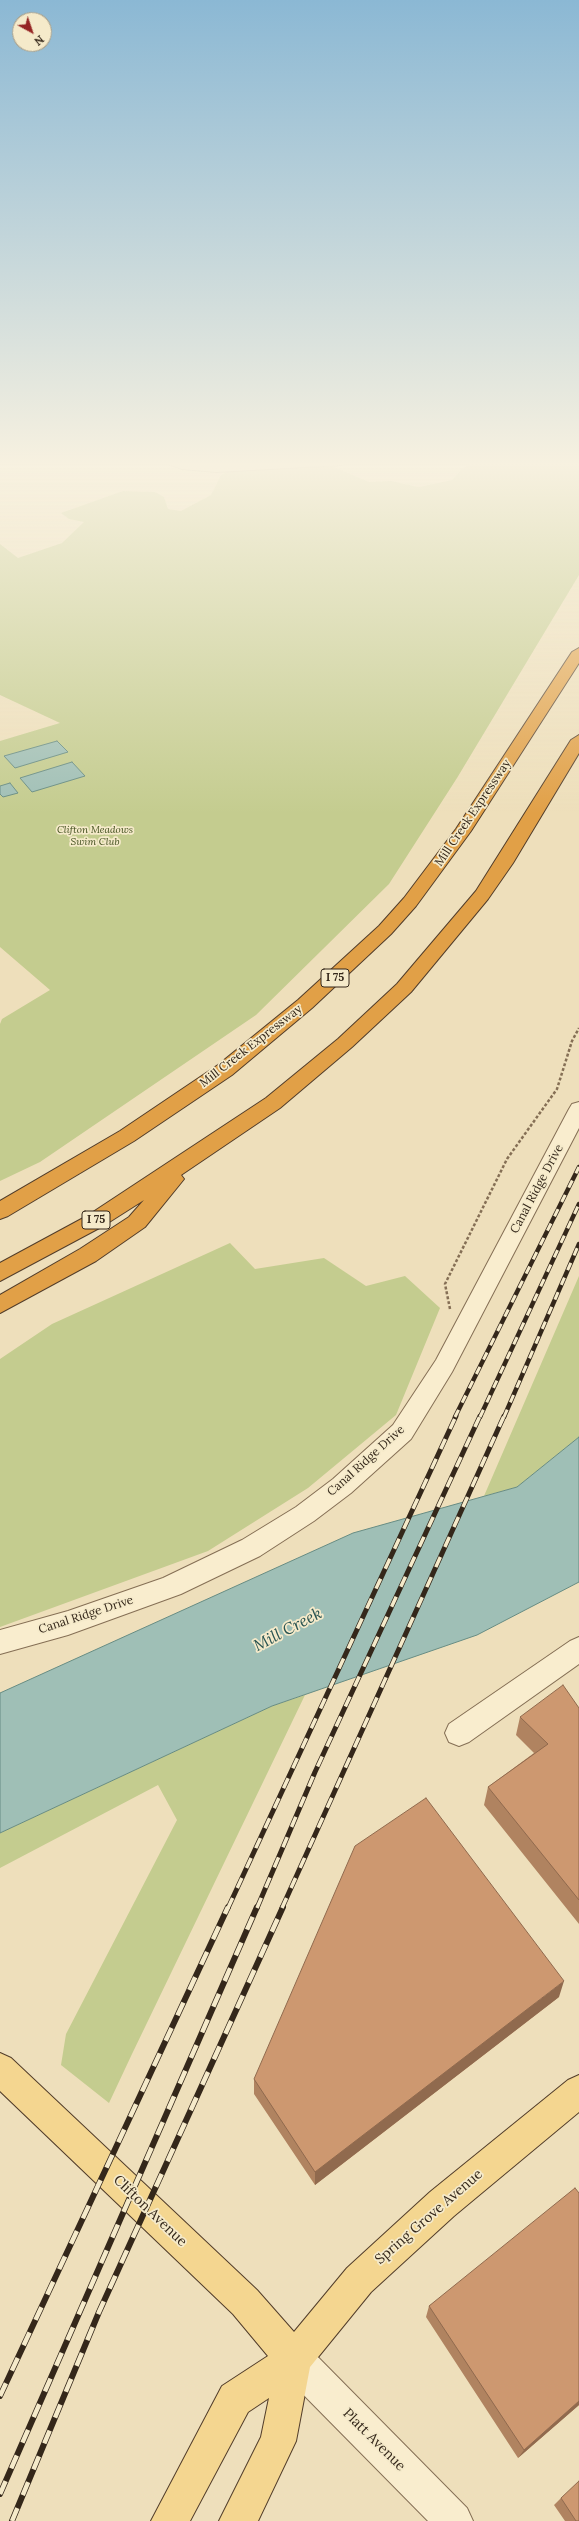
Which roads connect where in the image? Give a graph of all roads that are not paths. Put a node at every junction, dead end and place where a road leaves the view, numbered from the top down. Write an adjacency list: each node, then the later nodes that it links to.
1 (579, 652): 5 (highway, Mill Creek Expressway / I 75)
2 (579, 740): 4 (highway, I 75)
3 (579, 1109): 8 (street, Canal Ridge Drive)
4 (188, 1161): 6 (highway, I 75); 7 (highway)
5 (0, 1211)
6 (0, 1273)
7 (0, 1305)
8 (0, 1642)
9 (579, 1649): 10 (street)
10 (459, 1733)
11 (0, 2069): 13 (main road, Clifton Avenue)
12 (579, 2091): 13 (main road, Spring Grove Avenue)
13 (294, 2359): 14 (main road, Spring Grove Avenue); 15 (main road, Spring Grove Avenue); 16 (street, Platt Avenue)
14 (170, 2521)
15 (238, 2521)
16 (454, 2521)

